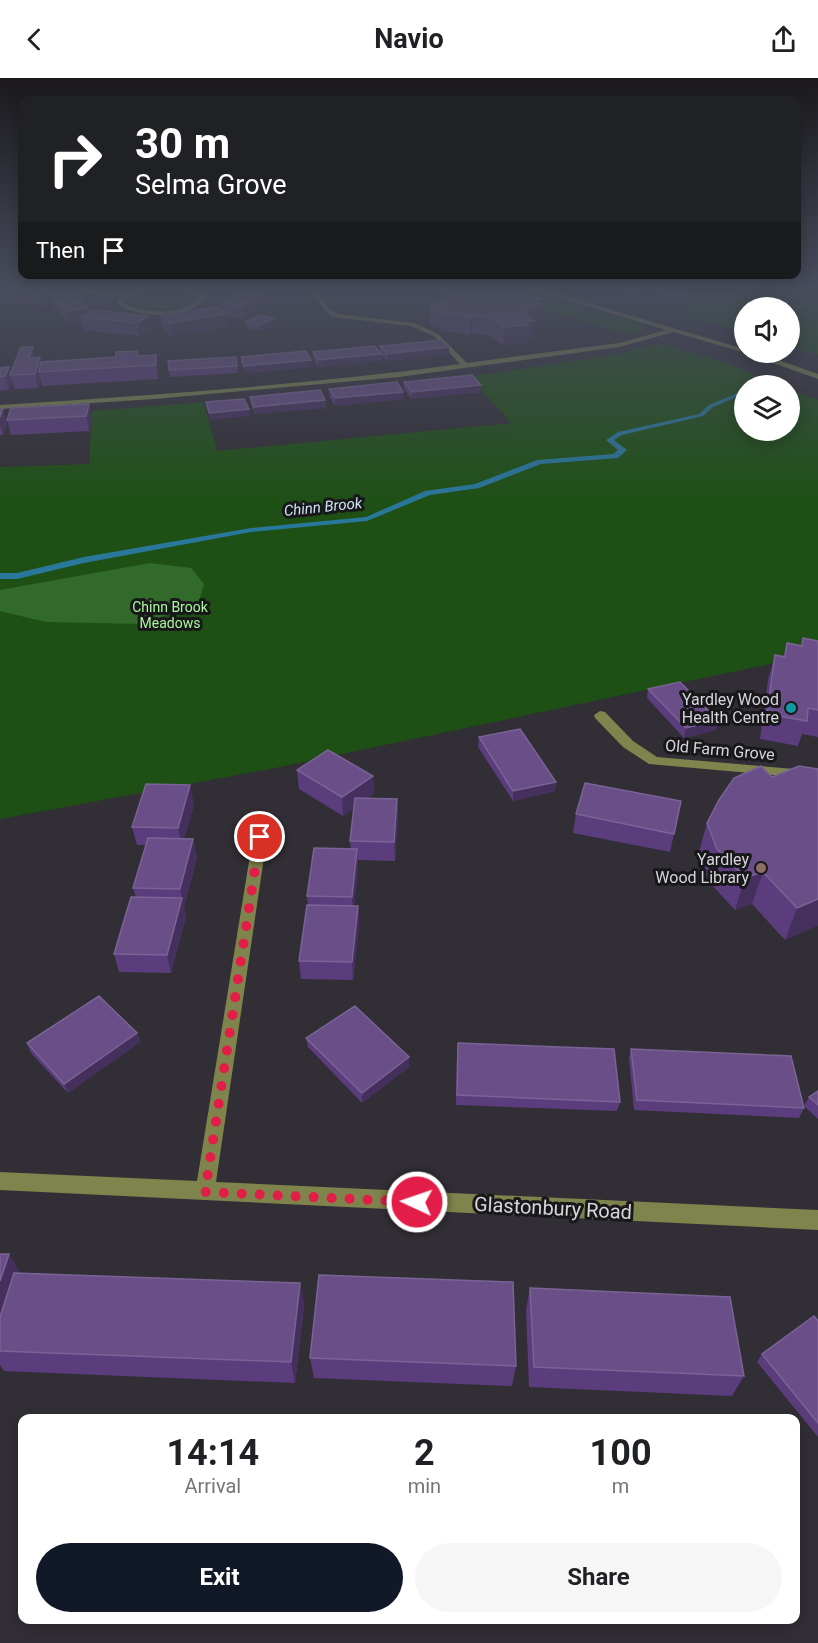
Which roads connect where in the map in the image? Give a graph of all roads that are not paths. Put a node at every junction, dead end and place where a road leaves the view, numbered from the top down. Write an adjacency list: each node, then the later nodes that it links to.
1 (459, 359): 4 (street)
2 (521, 359): 4 (street)
3 (778, 363): 5 (street)
4 (466, 367): 6 (street)
5 (818, 377)
6 (0, 407)
7 (600, 715): 8 (street, Old Farm Grove)
8 (818, 775)
9 (260, 837): 11 (street)
10 (0, 1181): 11 (street, Glastonbury Road)
11 (205, 1192): 12 (street, Glastonbury Road)
12 (818, 1220)

